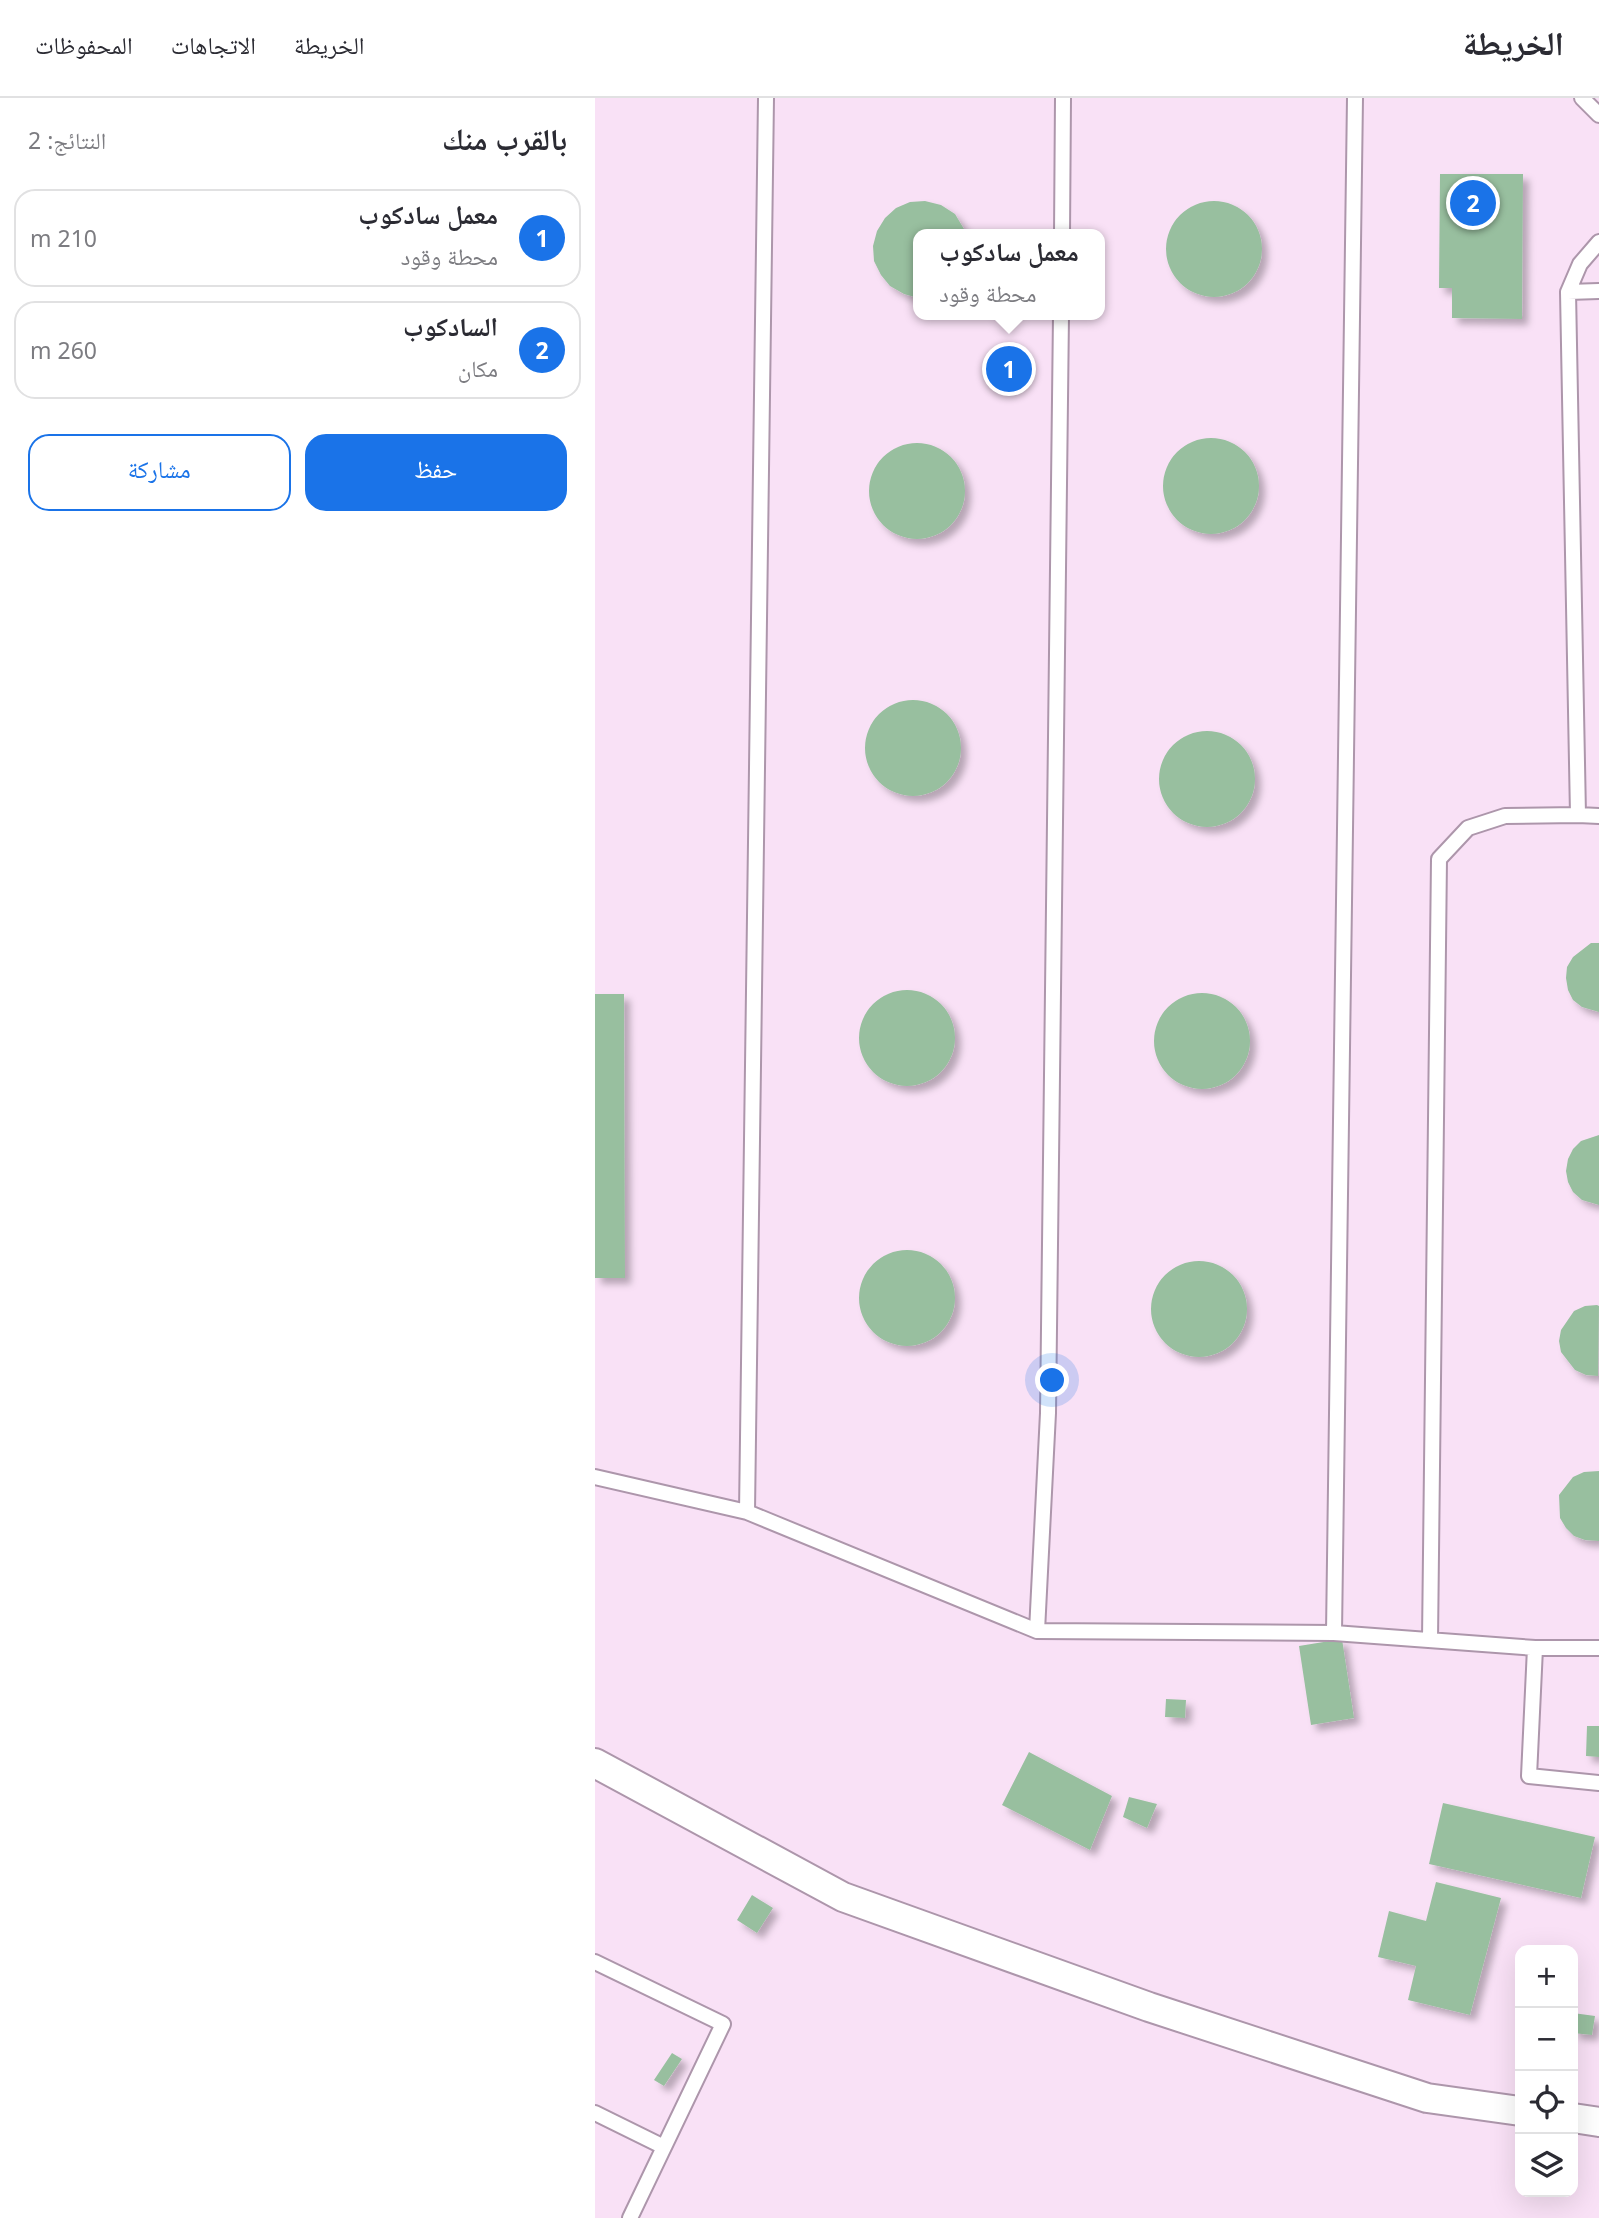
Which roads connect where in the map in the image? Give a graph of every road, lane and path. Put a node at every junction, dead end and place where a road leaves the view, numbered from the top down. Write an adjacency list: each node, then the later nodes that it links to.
1 (767, 98): 14 (lane)
2 (1063, 98): 6 (lane)
3 (1355, 98): 16 (lane)
4 (1583, 98): 5 (lane)
5 (1599, 115)
6 (1062, 229)
7 (1599, 242): 9 (lane)
8 (1599, 291): 9 (lane)
9 (1568, 292): 11 (lane)
10 (1061, 320): 15 (lane)
11 (1578, 815): 12 (lane); 17 (lane)
12 (1599, 816)
13 (595, 1477): 14 (lane)
14 (747, 1512): 15 (lane)
15 (1037, 1631): 16 (lane)
16 (1334, 1633): 17 (lane)
17 (1430, 1640): 19 (lane)
18 (1599, 1647): 19 (lane)
19 (1535, 1648): 21 (lane)
20 (595, 1763): 23 (street)
21 (1599, 1783)
22 (595, 1962): 27 (lane)
23 (1515, 2110)
24 (595, 2113): 27 (lane)
25 (1578, 2119): 26 (street)
26 (1599, 2122)
27 (664, 2147): 28 (lane)
28 (630, 2218)

